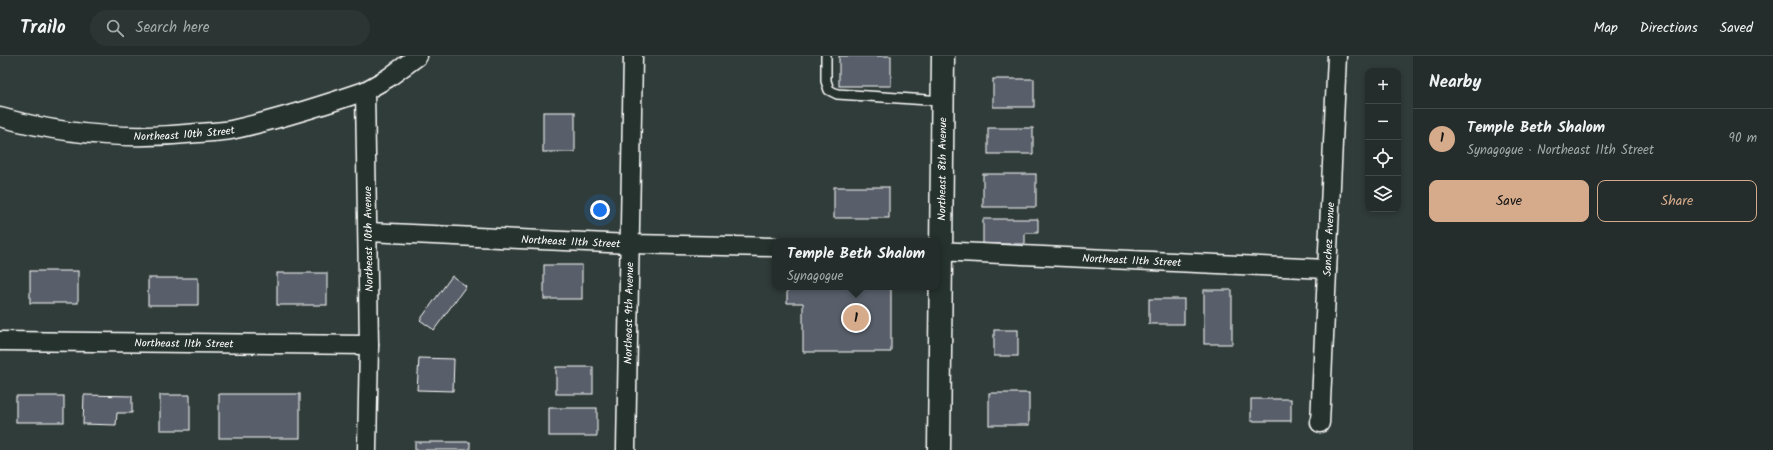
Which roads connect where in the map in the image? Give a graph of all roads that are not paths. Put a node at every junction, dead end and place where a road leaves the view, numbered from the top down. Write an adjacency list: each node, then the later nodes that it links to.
1 (418, 56): 6 (street)
2 (633, 56): 10 (street, Northeast 9th Avenue)
3 (826, 56): 7 (lane)
4 (944, 56): 7 (main road, Northeast 8th Avenue)
5 (1337, 56): 13 (street, Sanchez Avenue)
6 (365, 91): 8 (street, Northeast 10th Street); 9 (street, Northeast 10th Avenue)
7 (943, 101): 12 (main road, Northeast 8th Avenue)
8 (0, 117)
9 (368, 232): 10 (street, Northeast 11th Street); 16 (street, Northeast 10th Avenue)
10 (630, 244): 11 (street, Northeast 11th Street); 19 (street, Northeast 9th Avenue)
11 (772, 247)
12 (940, 251): 13 (street, Northeast 11th Street)
13 (1327, 269): 17 (street, Sanchez Avenue)
14 (940, 290): 20 (main road, Northeast 8th Avenue)
15 (0, 341): 16 (street, Northeast 11th Street)
16 (369, 345): 18 (street, Northeast 10th Avenue)
17 (1320, 423)
18 (367, 450)
19 (626, 450)
20 (939, 450)

